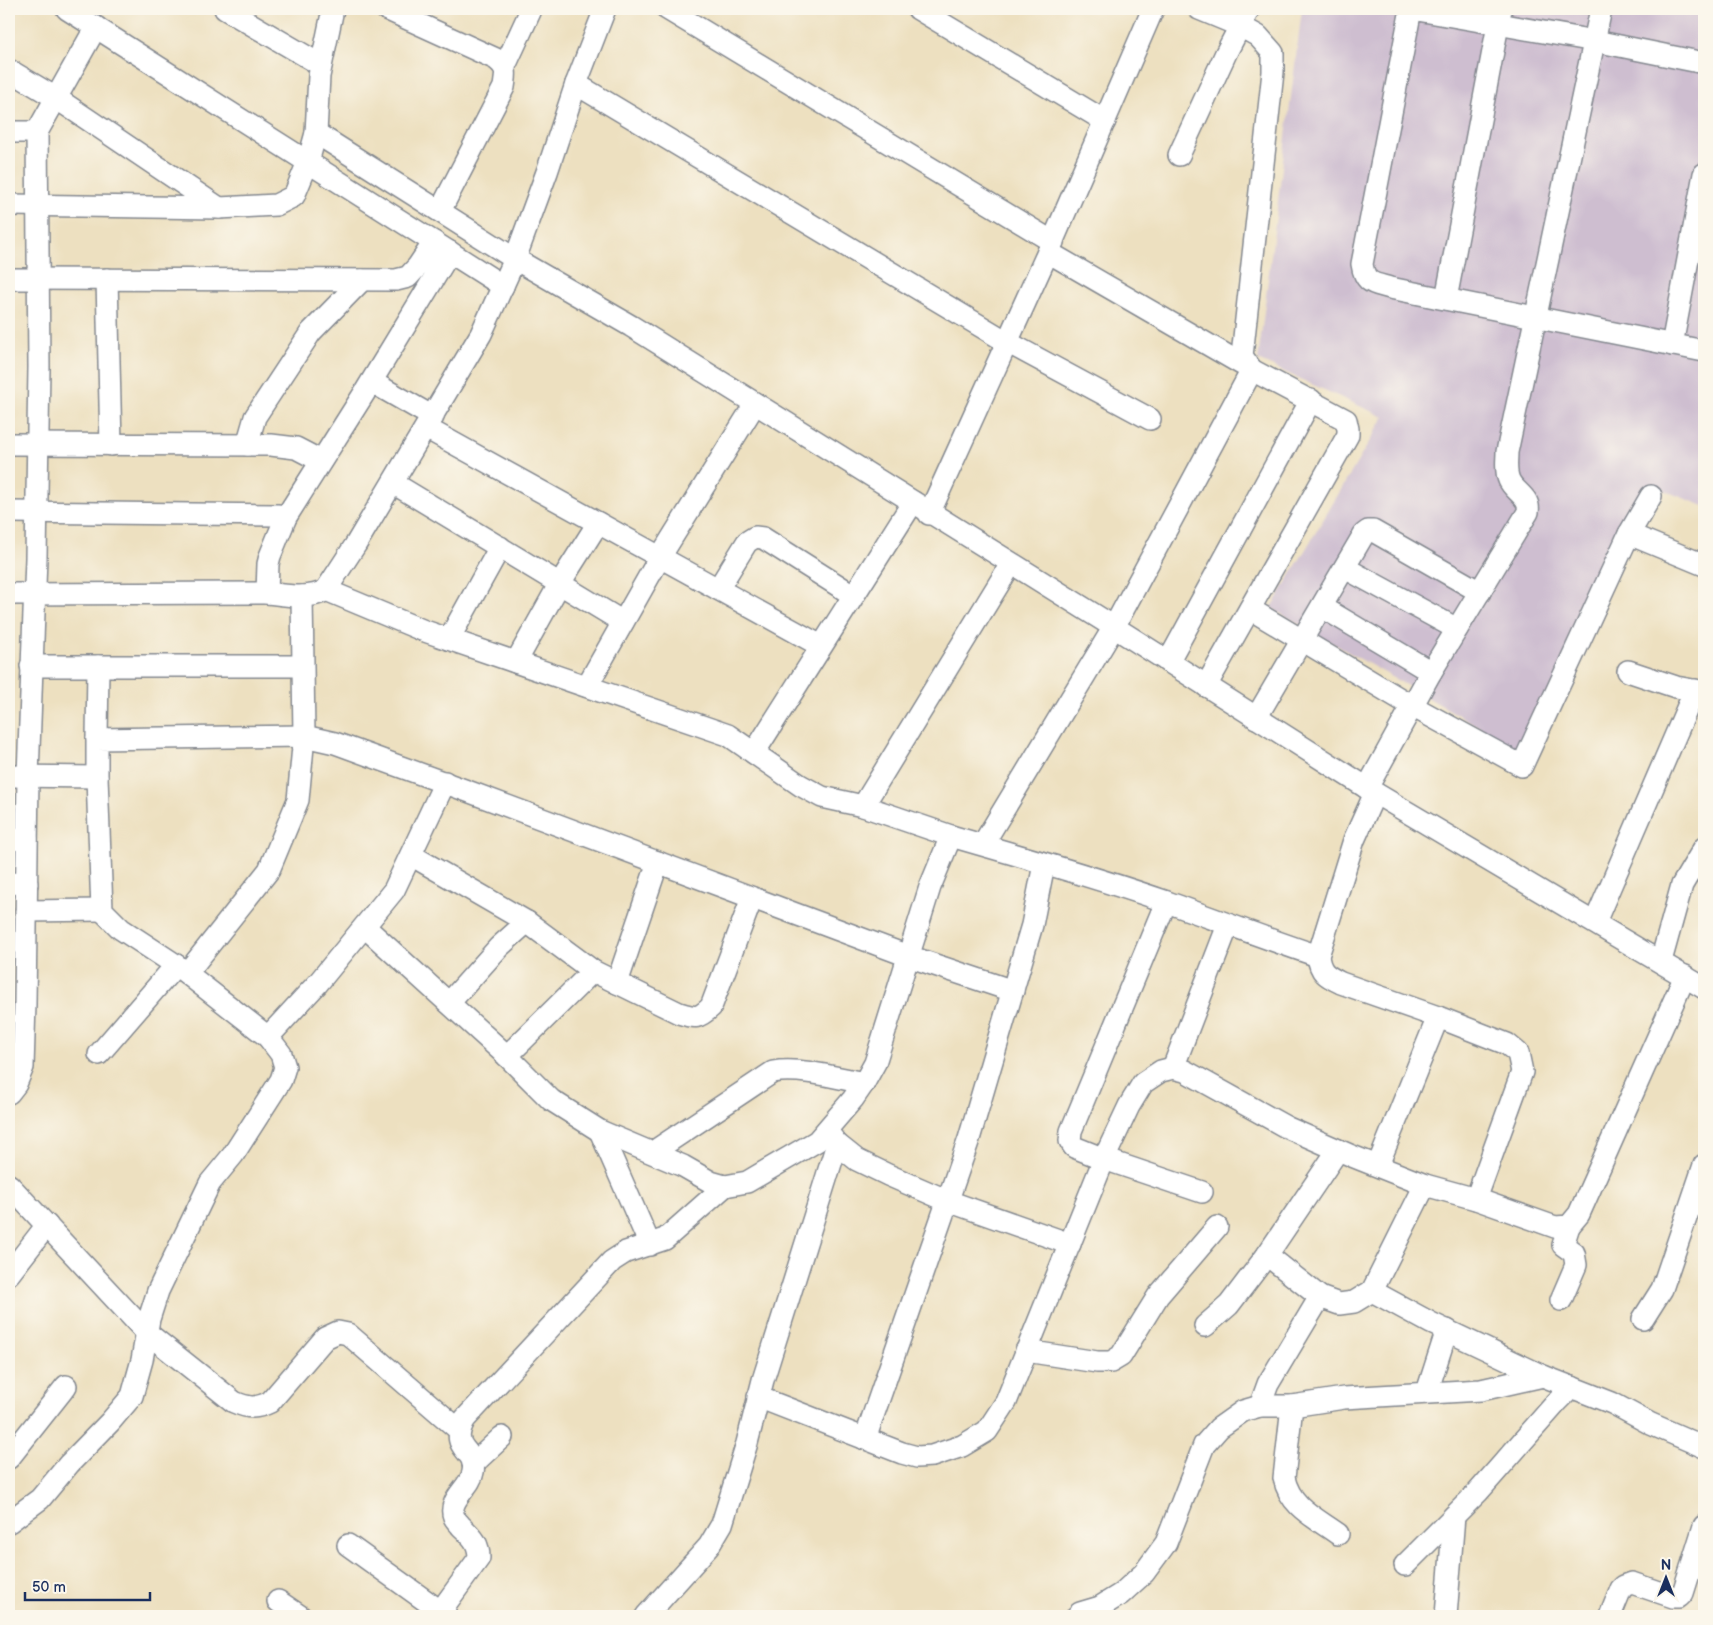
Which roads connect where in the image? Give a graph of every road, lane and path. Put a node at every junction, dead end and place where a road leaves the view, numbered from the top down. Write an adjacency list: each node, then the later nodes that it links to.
1 (67, 9): 15 (street)
2 (225, 9): 18 (street)
3 (333, 9): 18 (street)
4 (531, 9): 19 (street)
5 (605, 9): 21 (street)
6 (667, 9): 35 (street)
7 (918, 9): 23 (street)
8 (1153, 9): 23 (street)
9 (1199, 9): 14 (street)
10 (1412, 9): 13 (street); 42 (street)
11 (1601, 9): 16 (street)
12 (390, 10): 19 (street)
13 (1500, 17): 16 (street); 42 (street)
14 (1245, 18): 27 (street); 47 (street)
15 (96, 27): 22 (street); 28 (street)
16 (1594, 41): 17 (street); 43 (street)
17 (1704, 63)
18 (321, 65): 26 (street)
19 (504, 66): 33 (street)
20 (9, 70): 22 (street)
21 (576, 84): 36 (street); 44 (street)
22 (56, 98): 25 (street); 32 (street)
23 (1105, 121): 35 (street)
24 (9, 132): 25 (street)
25 (37, 132): 30 (street)
26 (316, 133): 28 (street); 33 (street)
27 (1179, 155)
28 (308, 162): 32 (street); 34 (street)
29 (1704, 174): 45 (street)
30 (37, 204): 31 (street); 32 (street); 38 (street)
31 (9, 205)
32 (219, 208)
33 (440, 212): 36 (street)
34 (442, 247): 40 (street); 41 (street); 48 (street)
35 (1050, 247): 44 (street); 47 (street)
36 (516, 259): 41 (street); 50 (street)
37 (9, 279): 38 (street)
38 (38, 279): 39 (street); 54 (street)
39 (107, 279): 40 (street); 55 (street)
40 (362, 280): 56 (street)
41 (503, 286): 52 (street)
42 (1446, 300): 43 (street)
43 (1536, 317): 45 (street); 74 (street)
44 (1007, 342): 51 (street); 60 (street)
45 (1672, 345): 46 (street)
46 (1704, 351)
47 (1252, 370): 49 (street); 83 (street)
48 (372, 382): 52 (street); 57 (street)
49 (1311, 400): 81 (street); 89 (street)
50 (755, 404): 60 (street); 67 (street)
51 (1150, 419)
52 (429, 423): 58 (street); 64 (street)
53 (9, 444): 54 (street)
54 (37, 444): 55 (street); 62 (street)
55 (111, 445): 56 (street)
56 (247, 445): 57 (street)
57 (321, 461): 63 (street)
58 (393, 483): 66 (street); 73 (street)
59 (1651, 496): 65 (street)
60 (921, 508): 68 (street); 78 (street)
61 (9, 512): 62 (street)
62 (36, 512): 63 (street); 77 (street)
63 (286, 517): 75 (street)
64 (598, 523): 67 (street); 71 (street)
65 (1629, 534): 69 (street); 98 (street)
66 (500, 548): 71 (street); 85 (street)
67 (660, 557): 72 (street); 82 (street)
68 (1012, 564): 83 (street); 107 (street)
69 (1704, 565)
70 (1345, 568): 74 (street); 80 (street); 84 (street)
71 (560, 583): 82 (street); 88 (street)
72 (718, 589): 78 (street); 87 (street)
73 (326, 590): 79 (street); 85 (street)
74 (1480, 592): 84 (street)
75 (268, 593): 77 (street); 79 (street)
76 (9, 594): 77 (street)
77 (34, 595): 90 (street)
78 (854, 595): 87 (street)
79 (302, 596): 92 (street)
80 (1322, 607): 86 (street); 94 (street)
81 (1250, 609): 86 (street); 96 (street)
82 (623, 622): 95 (street)
83 (1114, 627): 89 (street); 110 (street)
84 (1457, 629): 94 (street)
85 (449, 639): 88 (street)
86 (1302, 641): 98 (street); 99 (street)
87 (821, 646): 102 (street)
88 (516, 662): 95 (street)
89 (1168, 662): 96 (street)
90 (31, 666): 91 (street); 103 (street)
91 (98, 666): 92 (street); 101 (street)
92 (302, 666): 100 (street)
93 (1628, 671): 97 (street)
94 (1432, 672): 98 (street)
95 (587, 686): 102 (street)
96 (1206, 686): 99 (street)
97 (1700, 691): 121 (street)
98 (1412, 706): 106 (street)
99 (1256, 718): 106 (street)
100 (304, 736): 101 (street); 105 (street); 127 (street)
101 (98, 739): 104 (street)
102 (754, 752): 107 (street)
103 (18, 776): 104 (street); 109 (street)
104 (97, 777): 118 (street)
105 (445, 782): 112 (street); 113 (street)
106 (1371, 791): 121 (street); 125 (street)
107 (863, 806): 108 (street)
108 (951, 836): 110 (street); 124 (street)
109 (18, 840): 115 (street)
110 (983, 844): 114 (street)
111 (1704, 848): 126 (street)
112 (410, 855): 120 (street); 123 (street)
113 (658, 862): 116 (street); 130 (street)
114 (1044, 864): 117 (street); 132 (street)
115 (18, 883): 119 (street)
116 (752, 898): 124 (street); 130 (street)
117 (1166, 902): 122 (street); 145 (street)
118 (102, 910): 119 (street); 127 (street)
119 (26, 911): 140 (street)
120 (527, 922): 128 (street); 133 (street)
121 (1595, 922): 126 (street)
122 (1228, 925): 125 (street); 138 (street)
123 (365, 927): 133 (street); 135 (street)
124 (908, 956): 132 (street); 139 (street)
125 (1318, 956): 134 (street)
126 (1661, 962): 129 (street)
127 (182, 969): 135 (street); 136 (street)
128 (593, 972): 130 (street); 137 (street)
129 (1686, 976): 131 (street); 155 (street)
130 (617, 983)
131 (1704, 988)
132 (1013, 991): 153 (street)
133 (449, 1003): 137 (street)
134 (1438, 1016): 146 (street); 152 (street)
135 (268, 1037): 167 (street)
136 (99, 1054)
137 (508, 1056): 141 (street)
138 (1173, 1068): 143 (street); 145 (street)
139 (864, 1083): 142 (street); 144 (street)
140 (9, 1093)
141 (600, 1131): 144 (street); 158 (street)
142 (832, 1137): 150 (street); 153 (street); 173 (street)
143 (1338, 1150): 146 (street); 159 (street)
144 (653, 1152): 150 (street)
145 (1104, 1159): 151 (street); 157 (street)
146 (1378, 1166): 149 (street)
147 (1702, 1176): 164 (street)
148 (9, 1185): 154 (street)
149 (1424, 1185): 152 (street); 161 (street)
150 (725, 1186): 158 (street)
151 (1202, 1192)
152 (1476, 1200): 155 (street)
153 (948, 1201): 157 (street); 178 (street)
154 (47, 1226): 160 (street); 167 (street)
155 (1569, 1226): 163 (street)
156 (1217, 1227): 168 (street)
157 (1070, 1244): 168 (street)
158 (650, 1245): 176 (street)
159 (1268, 1254): 162 (street); 165 (street)
160 (9, 1274)
161 (1372, 1291): 162 (street); 166 (street)
162 (1320, 1297): 174 (street)
163 (1561, 1300)
164 (1643, 1319)
165 (1205, 1326)
166 (1448, 1330): 169 (street); 172 (street)
167 (146, 1332): 176 (street); 183 (street)
168 (1026, 1351): 178 (street)
169 (1543, 1376): 171 (street); 172 (street)
170 (66, 1386): 180 (street)
171 (1572, 1387): 179 (street); 182 (street)
172 (1426, 1392): 175 (street)
173 (758, 1397): 178 (street); 191 (street)
174 (1260, 1406): 175 (street); 192 (street)
175 (1292, 1406): 185 (street)
176 (459, 1430): 181 (street)
177 (502, 1437): 181 (street)
178 (865, 1439)
179 (1704, 1447)
180 (9, 1458)
181 (473, 1464): 189 (street)
182 (1454, 1516): 187 (street); 193 (street)
183 (9, 1522)
184 (1704, 1526): 194 (street)
185 (1338, 1534)
186 (348, 1545): 189 (street)
187 (1405, 1565)
188 (278, 1600): 190 (street)
189 (441, 1615)
190 (300, 1616)
191 (646, 1616)
192 (1076, 1616)
193 (1446, 1616)
194 (1610, 1616)

